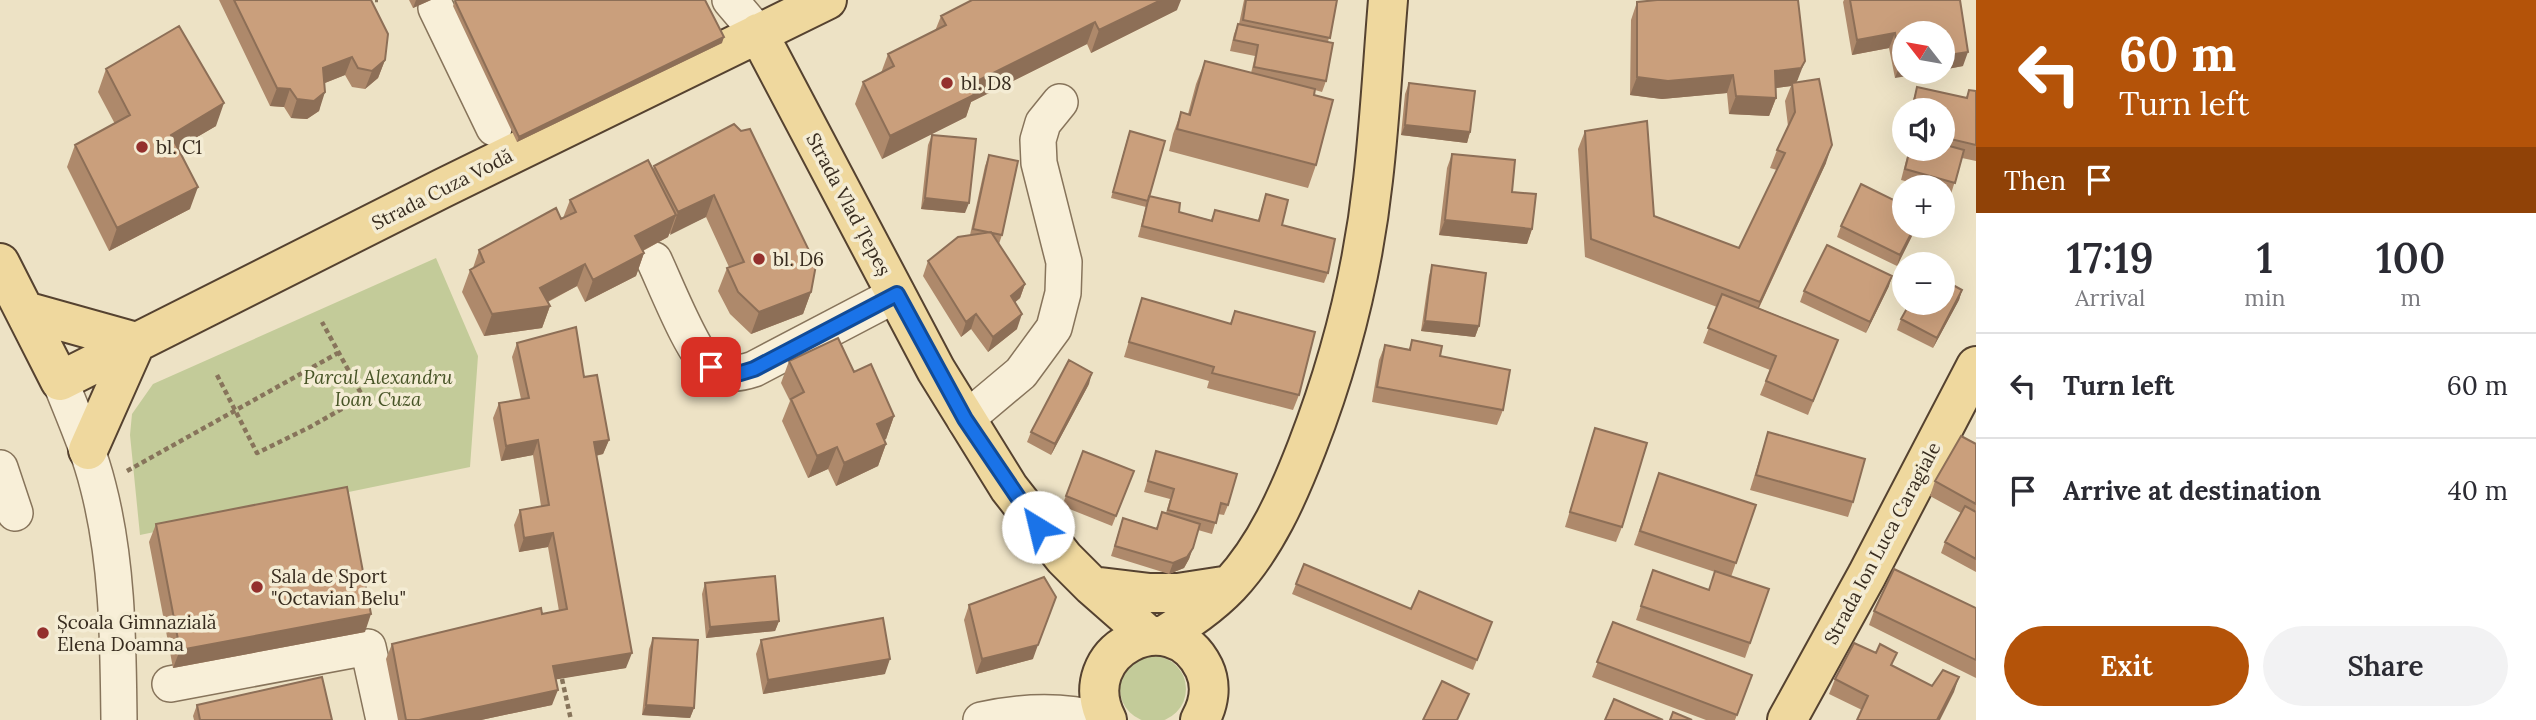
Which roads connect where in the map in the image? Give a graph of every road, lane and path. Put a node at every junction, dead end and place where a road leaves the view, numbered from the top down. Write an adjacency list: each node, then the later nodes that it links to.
1 (827, 0): 5 (main road, Strada Cuza Vodă)
2 (1388, 0): 23 (main road)
3 (724, 7): 5 (street)
4 (433, 10): 7 (street)
5 (758, 33): 7 (main road, Strada Cuza Vodă); 10 (main road, Strada Vlad Țepeș)
6 (1060, 103): 18 (street)
7 (498, 135): 12 (main road, Strada Cuza Vodă)
8 (654, 260): 10 (street)
9 (9, 288): 12 (main road); 16 (main road)
10 (897, 294): 18 (main road, Strada Vlad Țepeș)
11 (323, 322): 13 (path)
12 (136, 342): 16 (main road, Strada Cuza Vodă); 19 (main road)
13 (338, 353): 17 (path); 17 (path)
14 (1976, 366): 35 (main road, Strada Ion Luca Caragiale)
15 (216, 375): 17 (path)
16 (60, 381): 19 (street)
17 (233, 410): 21 (path)
18 (965, 419): 24 (main road, Strada Vlad Țepeș)
19 (88, 450): 21 (street)
20 (0, 468): 22 (street)
21 (99, 487): 29 (street)
22 (15, 513)
23 (1230, 585): 24 (main road); 25 (main road)
24 (1092, 586): 25 (main road, Strada Vlad Țepeș)
25 (1156, 636): 28 (main road, Strada Vlad Țepeș); 34 (main road)
26 (562, 679): 31 (path)
27 (170, 684): 30 (street)
28 (1202, 719)
29 (119, 720)
30 (384, 720)
31 (571, 720)
32 (981, 720): 33 (street)
33 (1101, 720)
34 (1108, 720)
35 (1787, 720)

